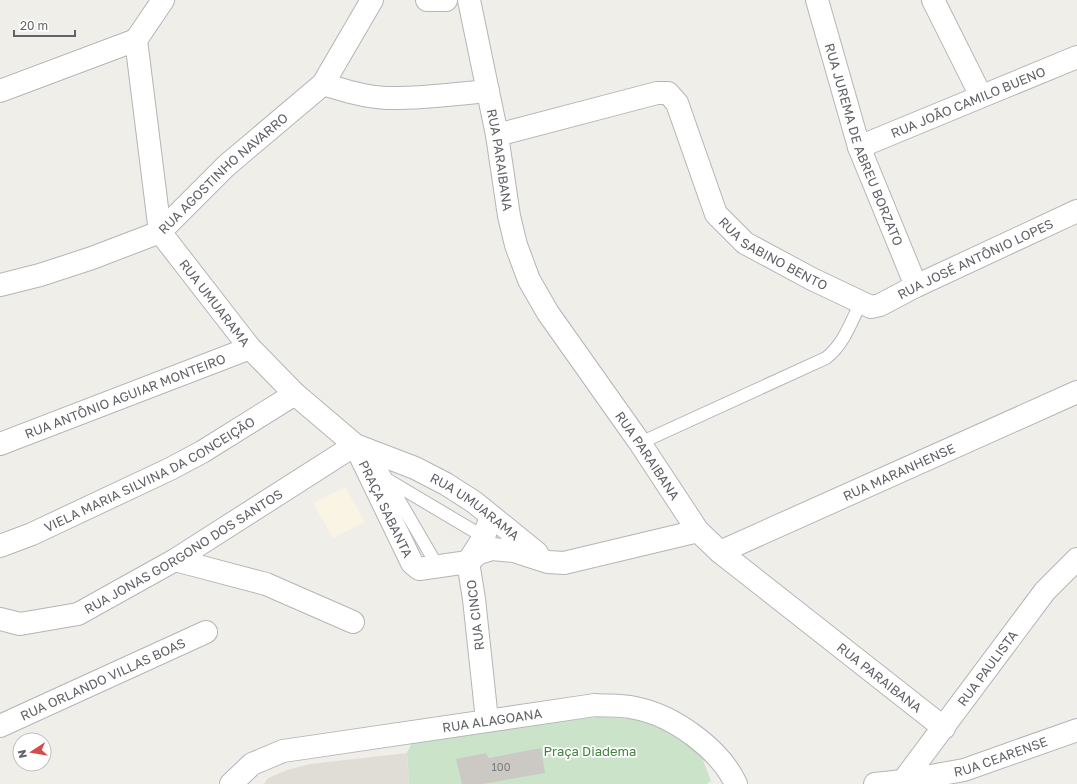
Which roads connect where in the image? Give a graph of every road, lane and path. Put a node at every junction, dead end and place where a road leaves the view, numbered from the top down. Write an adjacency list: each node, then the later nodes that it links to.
1 (163, 0): 8 (street)
2 (372, 0): 10 (street, RUA AGOSTINHO NAVARRO)
3 (427, 0): 4 (street)
4 (446, 0)
5 (469, 0): 12 (street, RUA PARAIBANA)
6 (817, 0): 15 (street, RUA JUREMA DE ABREU BORZATO)
7 (933, 0): 13 (street)
8 (136, 40): 11 (street); 17 (street)
9 (1077, 57): 13 (street, RUA JOÃO CAMILO BUENO)
10 (323, 84): 12 (street, RUA PARAIBANA); 17 (street, RUA AGOSTINHO NAVARRO)
11 (0, 91)
12 (488, 91): 14 (street, RUA PARAIBANA)
13 (981, 96): 15 (street, RUA JOÃO CAMILO BUENO)
14 (497, 135): 20 (street, RUA SABINO BENTO); 24 (street, RUA PARAIBANA)
15 (859, 147): 19 (street, RUA JUREMA DE ABREU BORZATO)
16 (1077, 212): 19 (street, RUA JOSÉ ANTÔNIO LOPES)
17 (160, 232): 18 (street, RUA AGOSTINHO NAVARRO); 21 (street, RUA UMUARAMA)
18 (0, 285)
19 (916, 286): 20 (street, RUA JOSÉ ANTÔNIO LOPES)
20 (867, 305): 24 (lane)
21 (250, 348): 23 (street, RUA UMUARAMA); 25 (street, RUA ANTÔNIO AGUIAR MONTEIRO)
22 (1077, 392): 32 (street, RUA MARANHENSE)
23 (295, 394): 26 (street, RUA UMUARAMA); 31 (street, VIELA MARIA SILVINA DA CONCEIÇÃO)
24 (640, 443): 29 (street, RUA PARAIBANA)
25 (0, 444)
26 (363, 448): 27 (lane); 28 (street, RUA UMUARAMA); 34 (street, RUA JONAS GORGONO DOS SANTOS); 37 (street, PRAÇA SABANTA)
27 (387, 479): 30 (lane); 37 (lane)
28 (490, 516): 30 (street, RUA CINCO); 36 (street, RUA UMUARAMA)
29 (698, 531): 32 (street, RUA PARAIBANA); 36 (street)
30 (484, 536): 35 (street, RUA CINCO)
31 (0, 546)
32 (720, 552): 43 (street, RUA PARAIBANA)
33 (1077, 559): 43 (street, RUA PAULISTA)
34 (175, 560): 38 (street, RUA JONAS GORGONO DOS SANTOS); 39 (street)
35 (468, 562): 36 (street); 37 (street, PRAÇA SABANTA); 41 (street, RUA CINCO)
36 (548, 562)
37 (438, 567)
38 (5, 622)
39 (353, 622)
40 (206, 632): 42 (street, RUA ORLANDO VILLAS BOAS)
41 (487, 720): 46 (street, RUA ALAGOANA); 47 (street, RUA ALAGOANA)
42 (0, 726)
43 (944, 728): 45 (street, RUA PAULISTA)
44 (1077, 730): 45 (street, RUA CEARENSE)
45 (903, 781): 48 (street, RUA CEARENSE)
46 (231, 784)
47 (736, 784)
48 (875, 784)

